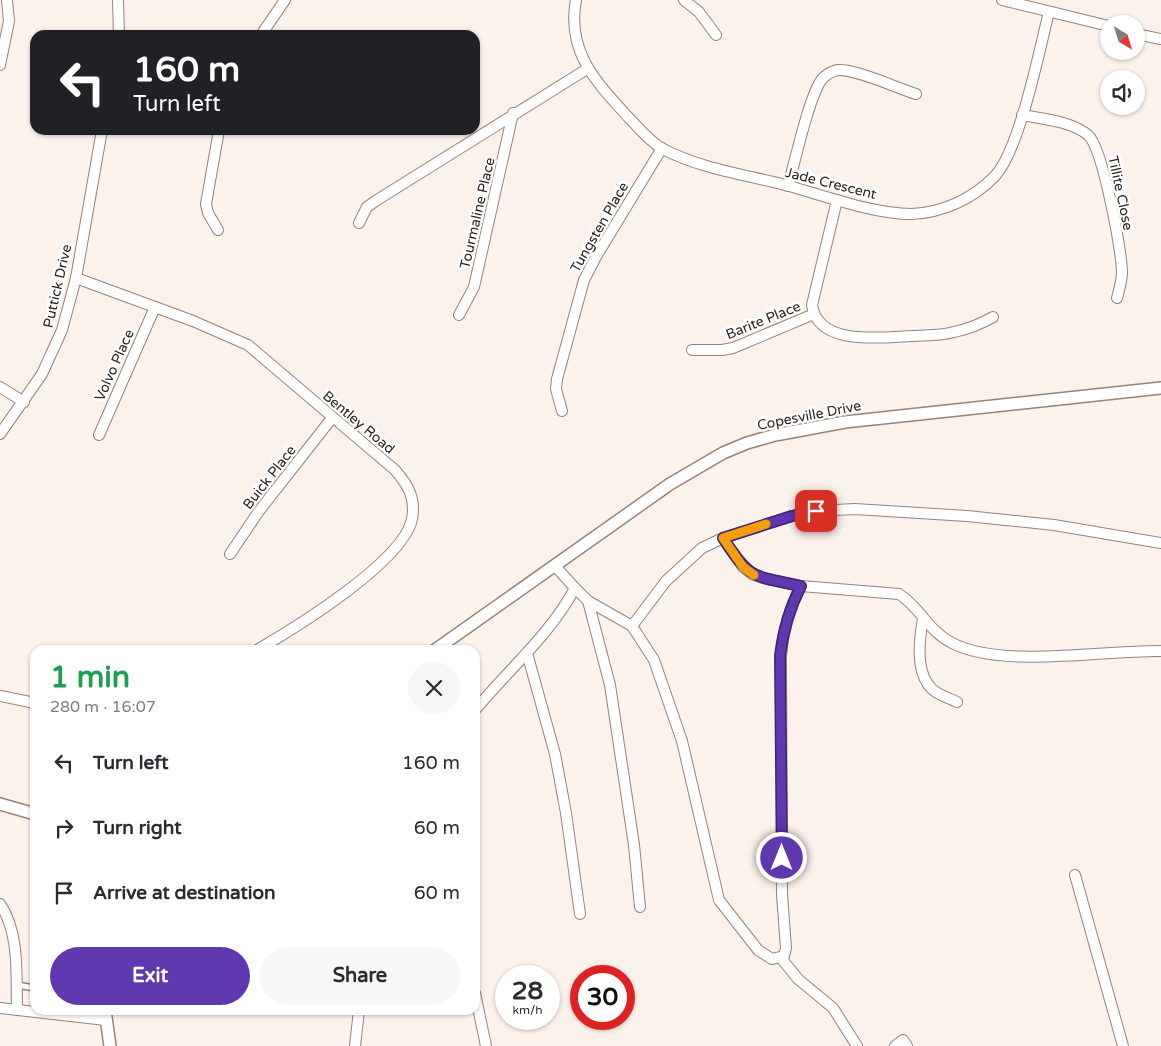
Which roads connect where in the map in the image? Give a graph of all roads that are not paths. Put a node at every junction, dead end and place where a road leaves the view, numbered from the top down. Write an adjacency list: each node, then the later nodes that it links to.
1 (7, 0): 14 (street)
2 (118, 0): 9 (street)
3 (286, 0): 10 (street)
4 (576, 0): 15 (street, Jade Crescent)
5 (684, 0): 11 (street)
6 (1002, 0): 7 (street)
7 (1049, 12): 8 (street); 18 (street, Jade Crescent)
8 (1100, 24)
9 (118, 30)
10 (265, 30)
11 (716, 35)
12 (1145, 36): 13 (street)
13 (1161, 39)
14 (0, 65)
15 (587, 69): 17 (street); 23 (street, Jade Crescent)
16 (916, 94): 24 (street)
17 (513, 113): 19 (street); 32 (street, Tourmaline Place)
18 (1022, 115): 25 (street, Jade Crescent); 29 (street, Tillite Close)
19 (480, 134)
20 (101, 135): 28 (street, Puttick Drive)
21 (218, 135): 27 (street)
22 (479, 135): 26 (street)
23 (662, 148): 24 (street, Jade Crescent); 38 (street, Tungsten Place)
24 (788, 186): 25 (street, Jade Crescent)
25 (837, 200): 31 (street)
26 (359, 223)
27 (218, 230)
28 (76, 278): 30 (street, Bentley Road); 37 (street, Puttick Drive)
29 (1116, 298)
30 (155, 307): 39 (street, Bentley Road); 41 (street, Volvo Place)
31 (814, 314): 33 (street); 34 (street, Barite Place)
32 (459, 315)
33 (993, 317)
34 (692, 350)
35 (0, 387): 37 (street)
36 (1161, 388): 45 (street, Copesville Drive)
37 (24, 402): 40 (street, Puttick Drive)
38 (562, 411)
39 (332, 418): 44 (street, Buick Place); 51 (street, Bentley Road)
40 (0, 434)
41 (99, 434)
42 (723, 538): 43 (street); 46 (street); 50 (street)
43 (1161, 543)
44 (230, 554)
45 (555, 566): 47 (street); 52 (street, Copesville Drive)
46 (801, 586): 49 (street); 65 (street)
47 (575, 588): 48 (street); 54 (street)
48 (588, 601): 50 (street); 63 (street)
49 (923, 619): 53 (street); 57 (street)
50 (632, 626): 65 (street)
51 (265, 645)
52 (441, 645)
53 (1161, 651)
54 (527, 653): 58 (street); 64 (street)
55 (0, 696): 56 (street)
56 (30, 702)
57 (957, 702)
58 (480, 705)
59 (0, 804): 60 (street)
60 (30, 813)
61 (1075, 875): 80 (street)
62 (0, 904): 66 (street)
63 (640, 907)
64 (580, 914)
65 (781, 958): 77 (street)
66 (16, 985): 67 (lane); 69 (street)
67 (30, 987)
68 (0, 1008): 69 (street)
69 (17, 1010): 70 (street)
70 (30, 1011)
71 (105, 1015): 74 (street)
72 (358, 1015): 75 (street)
73 (480, 1015): 76 (street)
74 (110, 1046)
75 (355, 1046)
76 (486, 1046)
77 (857, 1046)
78 (896, 1046): 79 (street)
79 (907, 1046)
80 (1123, 1046)

